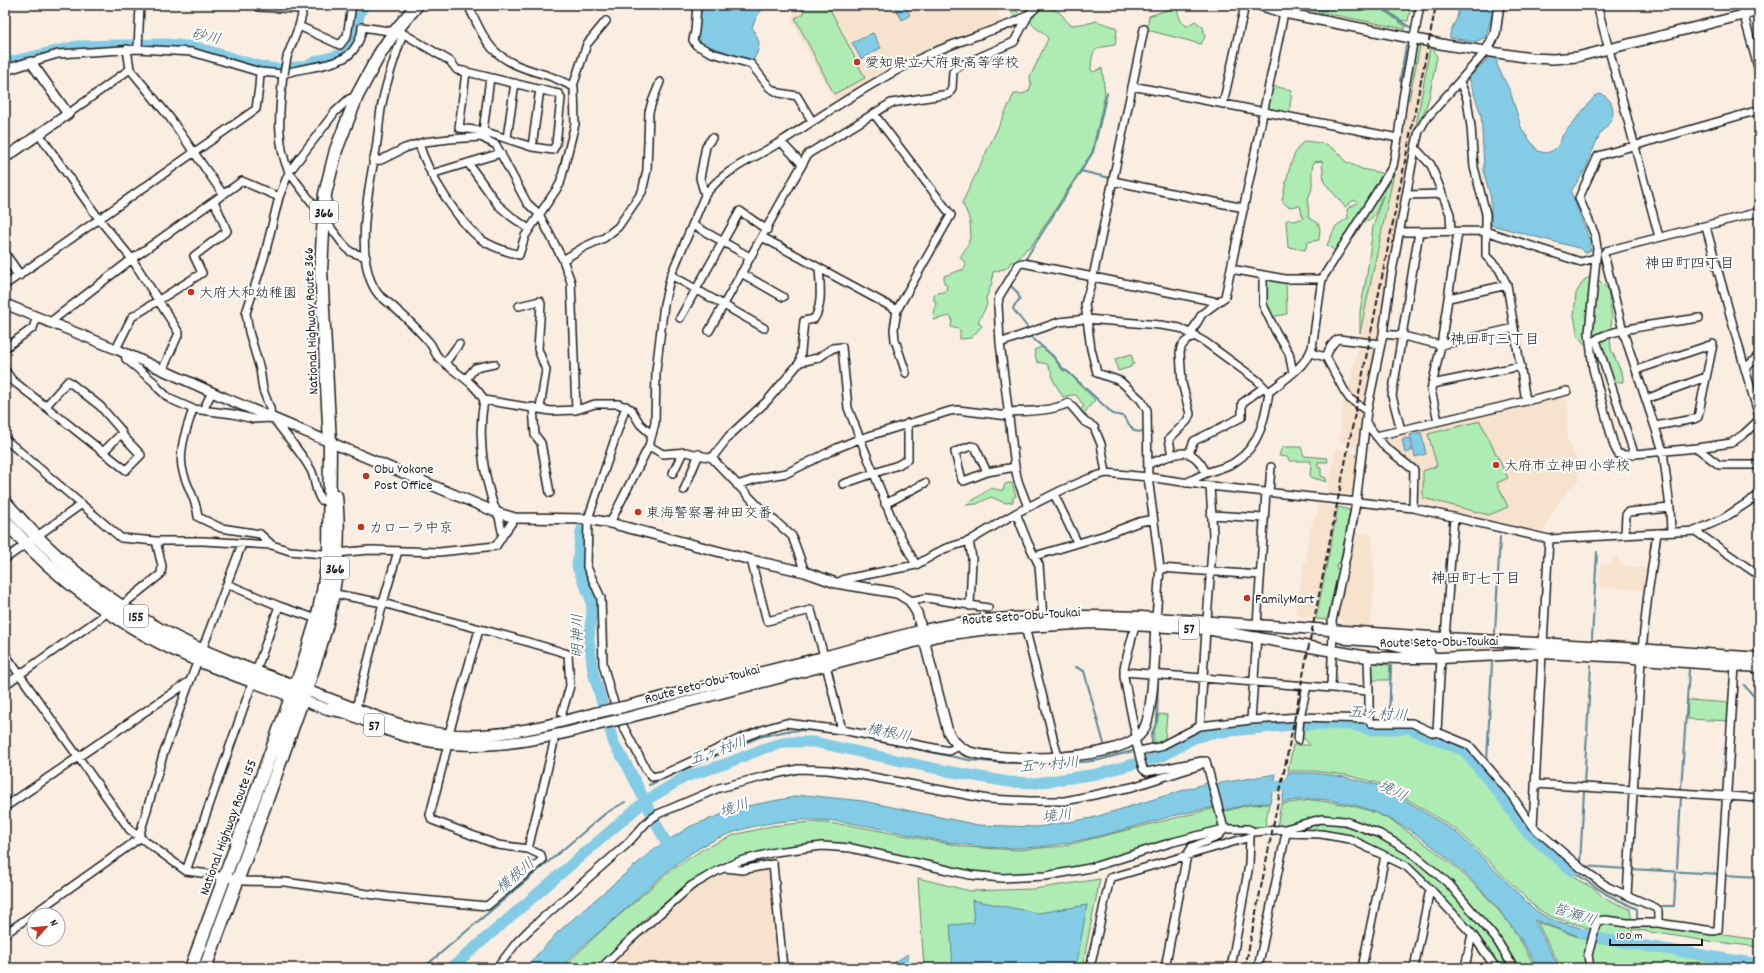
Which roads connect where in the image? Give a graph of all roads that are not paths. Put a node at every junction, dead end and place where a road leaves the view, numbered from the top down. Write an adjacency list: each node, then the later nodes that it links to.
1 (258, 5): 13 (street)
2 (352, 5): 20 (street)
3 (417, 5): 22 (highway, National Highway Route 366 / 366)
4 (468, 5): 39 (street)
5 (697, 5): 48 (street)
6 (1038, 5): 17 (street)
7 (1244, 5): 43 (street)
8 (1259, 5): 16 (street)
9 (1420, 5): 23 (street)
10 (1500, 5): 27 (street)
11 (1597, 5): 24 (street)
12 (1741, 5): 18 (street)
13 (301, 6): 20 (street)
14 (140, 9): 26 (street)
15 (1759, 11): 18 (street)
16 (1284, 13): 23 (street); 45 (street)
17 (1028, 15): 47 (street); 48 (street)
18 (1744, 15): 24 (street); 31 (street)
19 (606, 21): 39 (street)
20 (299, 26): 34 (street, bridge)
21 (1144, 29): 40 (street)
22 (396, 31): 33 (street); 34 (street); 42 (highway, National Highway Route 366 / 366); 62 (street)
23 (1414, 39): 27 (street); 53 (street)
24 (1610, 48): 27 (street); 56 (street)
25 (127, 49): 26 (street); 28 (street); 29 (street)
26 (138, 49): 32 (street)
27 (1487, 50): 37 (street)
28 (31, 62): 30 (street); 46 (street)
29 (130, 69): 46 (street); 59 (street)
30 (5, 70)
31 (1759, 71)
32 (260, 72): 34 (street); 59 (street)
33 (466, 72): 35 (street); 49 (street)
34 (283, 74): 65 (street)
35 (490, 78): 38 (street); 49 (street)
36 (660, 82): 95 (street)
37 (1460, 82): 58 (street); 83 (street)
38 (515, 83): 41 (street); 51 (street)
39 (574, 86): 76 (street)
40 (1132, 86): 43 (street); 67 (street)
41 (540, 89): 57 (street); 57 (street)
42 (357, 96): 65 (street); 78 (highway, National Highway Route 366 / 366)
43 (1223, 104): 45 (street)
44 (1759, 110): 56 (street)
45 (1264, 112): 53 (street); 74 (street)
46 (68, 114): 50 (street)
47 (874, 114): 64 (street); 114 (street)
48 (812, 121): 54 (street)
49 (483, 131): 51 (street)
50 (39, 134): 61 (street); 77 (street)
51 (507, 138): 57 (street)
52 (712, 138): 70 (street)
53 (1398, 138): 103 (street)
54 (781, 142): 64 (street); 70 (street)
55 (419, 144): 60 (street); 62 (street); 66 (street)
56 (1635, 145): 88 (street); 93 (street)
57 (532, 146)
58 (1415, 148): 69 (street); 71 (street)
59 (194, 151): 68 (street); 77 (street)
60 (501, 153): 63 (street); 76 (street)
61 (5, 158)
62 (374, 161): 91 (street)
63 (468, 163): 66 (street); 81 (street)
64 (802, 164): 82 (street)
65 (289, 172): 72 (street); 78 (street)
66 (431, 174): 81 (street)
67 (1113, 181): 74 (street); 102 (street)
68 (223, 194): 72 (street); 73 (street)
69 (1442, 194): 71 (street); 86 (street)
70 (705, 195): 79 (street)
71 (1406, 195): 84 (street)
72 (279, 197): 164 (street)
73 (214, 201): 94 (street); 109 (street)
74 (1244, 208): 97 (street)
75 (1759, 212): 80 (street)
76 (539, 214): 81 (street); 95 (street)
77 (99, 219): 94 (street); 99 (street)
78 (324, 219): 91 (street); 176 (highway, National Highway Route 366 / 366)
79 (693, 225): 89 (street); 100 (street)
80 (1706, 226): 88 (street); 140 (street)
81 (529, 229)
82 (767, 230): 87 (street); 89 (street)
83 (1485, 231): 86 (street); 93 (street); 105 (street)
84 (1399, 232): 85 (street); 125 (street)
85 (1419, 232): 86 (street); 126 (street)
86 (1455, 232): 108 (street)
87 (762, 237): 92 (street); 96 (street)
88 (1660, 237): 122 (street)
89 (723, 241): 92 (street); 106 (street)
90 (5, 256): 99 (street)
91 (366, 257): 137 (street)
92 (750, 257): 98 (street)
93 (1595, 258): 184 (street)
94 (132, 259): 109 (street); 119 (street)
95 (563, 260): 160 (street)
96 (819, 268): 114 (street); 136 (street)
97 (1231, 269): 101 (street); 111 (street)
98 (741, 273): 107 (street); 112 (street)
99 (19, 275): 104 (street)
100 (671, 275): 106 (street); 172 (street)
101 (1263, 275): 103 (street); 145 (street)
102 (1093, 277): 111 (street); 118 (street); 127 (street)
103 (1322, 279): 133 (street)
104 (5, 285)
105 (1507, 285): 108 (street); 121 (street)
106 (696, 290): 112 (street); 116 (street)
107 (783, 297)
108 (1449, 298): 130 (street)
109 (158, 301): 132 (street); 143 (street)
110 (5, 304): 115 (street)
111 (1215, 304): 124 (street)
112 (723, 305): 120 (street); 123 (street)
113 (519, 306): 157 (street)
114 (896, 310): 144 (street)
115 (36, 317): 119 (street); 131 (street)
116 (680, 318)
117 (1699, 318): 122 (street)
118 (1086, 319): 124 (street); 127 (street); 187 (street)
119 (49, 322): 132 (street)
120 (764, 328)
121 (1514, 328): 130 (street); 139 (street)
122 (1623, 330): 142 (street); 184 (street)
123 (709, 331)
124 (1193, 334): 149 (street); 185 (street)
125 (1383, 334): 126 (street); 129 (street)
126 (1403, 336): 130 (street); 170 (street)
127 (1000, 343): 162 (street)
128 (459, 344): 137 (street)
129 (1381, 344): 135 (street); 161 (street)
130 (1441, 345): 148 (street)
131 (5, 348)
132 (120, 351): 143 (street); 158 (street)
133 (1310, 353): 135 (street); 145 (street)
134 (1759, 355): 140 (street)
135 (1326, 357): 161 (street)
136 (800, 362): 175 (street); 186 (street)
137 (445, 364): 147 (street)
138 (494, 364): 147 (street)
139 (1521, 366): 148 (street); 154 (street)
140 (1745, 368): 163 (street)
141 (5, 370): 155 (street)
142 (1636, 370): 146 (street); 152 (street)
143 (162, 371): 151 (street)
144 (906, 373)
145 (1293, 373): 149 (street)
146 (1706, 377): 152 (street); 169 (street)
147 (466, 379): 153 (street)
148 (1432, 384): 166 (street)
149 (1267, 389): 182 (street); 195 (street)
150 (1567, 391): 154 (street)
151 (212, 392): 159 (street); 164 (street)
152 (1646, 399): 169 (street)
153 (484, 400): 157 (street); 215 (street)
154 (1526, 401): 166 (street)
155 (46, 406): 171 (street); 180 (street)
156 (626, 406): 160 (street); 172 (street); 221 (street)
157 (536, 407): 160 (street); 204 (street)
158 (192, 409): 159 (street); 237 (street)
159 (203, 410): 164 (street)
160 (576, 410)
161 (1367, 411): 168 (street)
162 (1008, 414): 167 (street); 189 (street); 194 (street)
163 (1759, 416)
164 (272, 418): 176 (street); 207 (street)
165 (1759, 420): 178 (street)
166 (1438, 421): 170 (street)
167 (908, 423): 175 (street); 193 (street)
168 (1366, 423): 173 (street); 209 (street)
169 (1655, 426): 179 (street)
170 (1401, 430): 173 (street)
171 (122, 433): 180 (street); 180 (street)
172 (652, 435): 177 (street)
173 (1376, 436): 213 (street)
174 (5, 438): 210 (street)
175 (859, 439): 193 (street); 200 (street)
176 (330, 443): 207 (highway, National Highway Route 366 / 366); 215 (street); 239 (highway, National Highway Route 366 / 366)
177 (649, 446): 181 (street); 224 (street)
178 (1697, 448): 179 (street); 188 (street)
179 (1663, 451): 184 (street); 214 (street)
180 (103, 452)
181 (683, 452): 183 (street); 192 (street)
182 (1189, 453): 185 (street); 195 (street)
183 (699, 454): 186 (street); 202 (street)
184 (1634, 454)
185 (1172, 456): 187 (street)
186 (712, 458): 200 (street)
187 (1148, 464): 196 (street)
188 (1759, 465)
189 (1015, 467): 191 (street); 212 (street)
190 (1271, 467): 203 (street)
191 (987, 472): 191 (street)
192 (673, 473)
193 (873, 473): 199 (street); 211 (street)
194 (1106, 473): 196 (street); 205 (street)
195 (1206, 473): 198 (street)
196 (1148, 477): 198 (street); 222 (street)
197 (925, 483): 211 (street)
198 (1186, 483): 201 (street)
199 (843, 484)
200 (738, 485): 247 (street)
201 (1210, 486): 203 (street); 217 (street)
202 (684, 490)
203 (1268, 492): 209 (street); 220 (street)
204 (550, 493)
205 (1054, 494): 212 (street); 234 (street)
206 (1759, 495): 225 (street)
207 (329, 501): 239 (highway, National Highway Route 366 / 366)
208 (5, 502): 230 (highway, 155)
209 (1356, 503): 213 (street); 268 (street)
210 (82, 504): 230 (street); 232 (street)
211 (885, 504): 243 (street)
212 (1028, 507): 216 (street)
213 (1413, 508): 218 (street)
214 (1670, 508): 226 (street); 229 (street)
215 (498, 513): 219 (street); 228 (street)
216 (1016, 513): 233 (street); 240 (street)
217 (1211, 515): 220 (street); 245 (street)
218 (1454, 516): 231 (street); 270 (street)
219 (515, 518): 221 (street); 228 (street)
220 (1264, 518): 248 (street)
221 (588, 519): 224 (street); 301 (street)
222 (1153, 519): 234 (street); 244 (street)
223 (5, 520): 235 (highway, 155)
224 (610, 523): 242 (street)
225 (1695, 530): 226 (street); 246 (street)
226 (1671, 532): 227 (street)
227 (1657, 533): 229 (street); 276 (street)
228 (503, 535): 238 (street)
229 (1625, 535): 231 (street)
230 (37, 536): 235 (street); 254 (highway, 155)
231 (1549, 539): 272 (street)
232 (156, 541): 236 (street); 254 (street)
233 (969, 541): 243 (street); 256 (street)
234 (1077, 542): 240 (street)
235 (27, 544): 241 (street); 258 (highway, 155)
236 (242, 544): 237 (street); 250 (street)
237 (272, 545): 239 (street)
238 (398, 552): 239 (street); 253 (street)
239 (333, 554): 251 (highway, National Highway Route 366 / 366)
240 (1035, 556): 259 (street)
241 (5, 559)
242 (751, 560): 247 (street); 281 (street)
243 (916, 565): 249 (street)
244 (1160, 568): 245 (street); 261 (street)
245 (1210, 571): 248 (street); 262 (street)
246 (1759, 571)
247 (804, 572): 249 (street)
248 (1260, 575): 263 (street)
249 (836, 583): 252 (street)
250 (227, 584): 255 (street); 275 (street)
251 (328, 592): 253 (street); 260 (highway, National Highway Route 366 / 366); 294 (highway, National Highway Route 366 / 366)
252 (910, 601): 256 (street); 267 (street)
253 (383, 603): 266 (street); 295 (street)
254 (121, 606): 275 (highway, 155)
255 (279, 606): 260 (street); 286 (street)
256 (970, 606): 257 (street)
257 (988, 608)
258 (108, 610): 275 (highway, 155); 285 (street)
259 (1043, 618): 261 (main road, Route Seto-Obu-Toukai / 57); 267 (main road, Route Seto-Obu-Toukai / 57)
260 (317, 619): 294 (highway, National Highway Route 366 / 366)
261 (1156, 622): 262 (main road, Route Seto-Obu-Toukai / 57); 264 (main road, Route Seto-Obu-Toukai / 57); 284 (street)
262 (1206, 625): 263 (main road, Route Seto-Obu-Toukai / 57); 269 (main road, Route Seto-Obu-Toukai / 57); 287 (street)
263 (1257, 625): 268 (main road, Route Seto-Obu-Toukai / 57)
264 (1135, 626): 265 (main road, Route Seto-Obu-Toukai / 57); 283 (street)
265 (1025, 627): 271 (main road, Route Seto-Obu-Toukai / 57); 310 (street)
266 (479, 630): 296 (street); 303 (street)
267 (920, 630): 271 (street); 281 (main road, Route Seto-Obu-Toukai / 57)
268 (1333, 630): 270 (main road, Route Seto-Obu-Toukai / 57); 273 (street); 277 (main road, 57)
269 (1257, 636): 273 (main road, Route Seto-Obu-Toukai / 57); 289 (street)
270 (1445, 638): 272 (main road, Route Seto-Obu-Toukai / 57)
271 (923, 640): 281 (main road, Route Seto-Obu-Toukai / 57); 308 (street)
272 (1543, 648): 276 (main road, Route Seto-Obu-Toukai / 57); 277 (main road, Route Seto-Obu-Toukai / 57); 313 (street)
273 (1332, 650): 278 (main road, Route Seto-Obu-Toukai / 57); 292 (street)
274 (5, 654): 285 (street)
275 (200, 655): 286 (highway, 155); 288 (street)
276 (1642, 655): 280 (main road, Route Seto-Obu-Toukai / 57); 282 (main road, Route Seto-Obu-Toukai / 57); 314 (street)
277 (1470, 656): 279 (main road, Route Seto-Obu-Toukai / 57)
278 (1368, 657): 279 (main road, Route Seto-Obu-Toukai / 57); 293 (street)
279 (1441, 658): 302 (street)
280 (1758, 660): 282 (main road, Route Seto-Obu-Toukai / 57)
281 (825, 661): 301 (street); 303 (main road, Route Seto-Obu-Toukai / 57, bridge); 307 (main road, Route Seto-Obu-Toukai / 57, bridge)
282 (1735, 666): 315 (street)
283 (1124, 672): 284 (street); 304 (street)
284 (1153, 674): 287 (street); 304 (street)
285 (20, 675): 290 (street); 311 (street)
286 (254, 676): 294 (highway, 155); 327 (street)
287 (1203, 678): 289 (street); 300 (street)
288 (190, 681): 311 (street); 322 (street)
289 (1254, 681): 291 (street); 299 (street)
290 (5, 686)
291 (1307, 686): 292 (street); 297 (street)
292 (1330, 688): 293 (street)
293 (1369, 691): 298 (street)
294 (298, 693): 295 (main road, Route Seto-Obu-Toukai / 57); 307 (main road, Route Seto-Obu-Toukai / 57); 328 (highway, National Highway Route 155); 329 (highway, National Highway Route 155)
295 (356, 708): 303 (main road, Route Seto-Obu-Toukai / 57)
296 (562, 713)
297 (1300, 717): 298 (street); 299 (street); 305 (street)
298 (1369, 719): 302 (street)
299 (1251, 720): 300 (street)
300 (1200, 726): 309 (street)
301 (842, 730): 308 (street)
302 (1437, 732): 318 (street)
303 (449, 733)
304 (1137, 737): 309 (street); 310 (street)
305 (1298, 740)
306 (554, 742): 323 (street)
307 (448, 744): 323 (street)
308 (959, 746): 310 (street)
309 (1139, 752): 312 (street)
310 (1058, 757)
311 (78, 758): 317 (street); 322 (street)
312 (1206, 761): 319 (street); 337 (street)
313 (1535, 784): 314 (street); 318 (street)
314 (1634, 790): 315 (street); 331 (street)
315 (1727, 796): 316 (street); 332 (street)
316 (1759, 798)
317 (5, 807)
318 (1533, 827): 331 (street)
319 (1224, 830): 321 (street); 324 (street); 326 (street)
320 (1286, 831): 321 (street); 325 (street); 343 (street); 348 (street)
321 (1252, 834): 324 (street); 342 (street)
322 (139, 838): 327 (street); 333 (street)
323 (528, 849): 329 (street)
324 (1187, 855): 340 (street); 341 (street)
325 (1385, 856): 330 (street); 344 (street)
326 (723, 868): 338 (street); 339 (street)
327 (186, 871): 328 (street)
328 (224, 877): 329 (street); 335 (highway, National Highway Route 155)
329 (238, 880): 336 (highway, National Highway Route 155)
330 (1430, 889): 334 (street); 345 (street)
331 (1627, 895): 332 (street)
332 (1658, 923): 349 (street)
333 (5, 934)
334 (1472, 934): 346 (street); 347 (street)
335 (191, 968)
336 (205, 968)
337 (497, 968)
338 (601, 968)
339 (783, 968)
340 (1090, 968)
341 (1165, 968)
342 (1231, 968)
343 (1258, 968)
344 (1362, 968)
345 (1414, 968)
346 (1465, 968)
347 (1496, 968)
348 (1514, 968)
349 (1590, 968)

